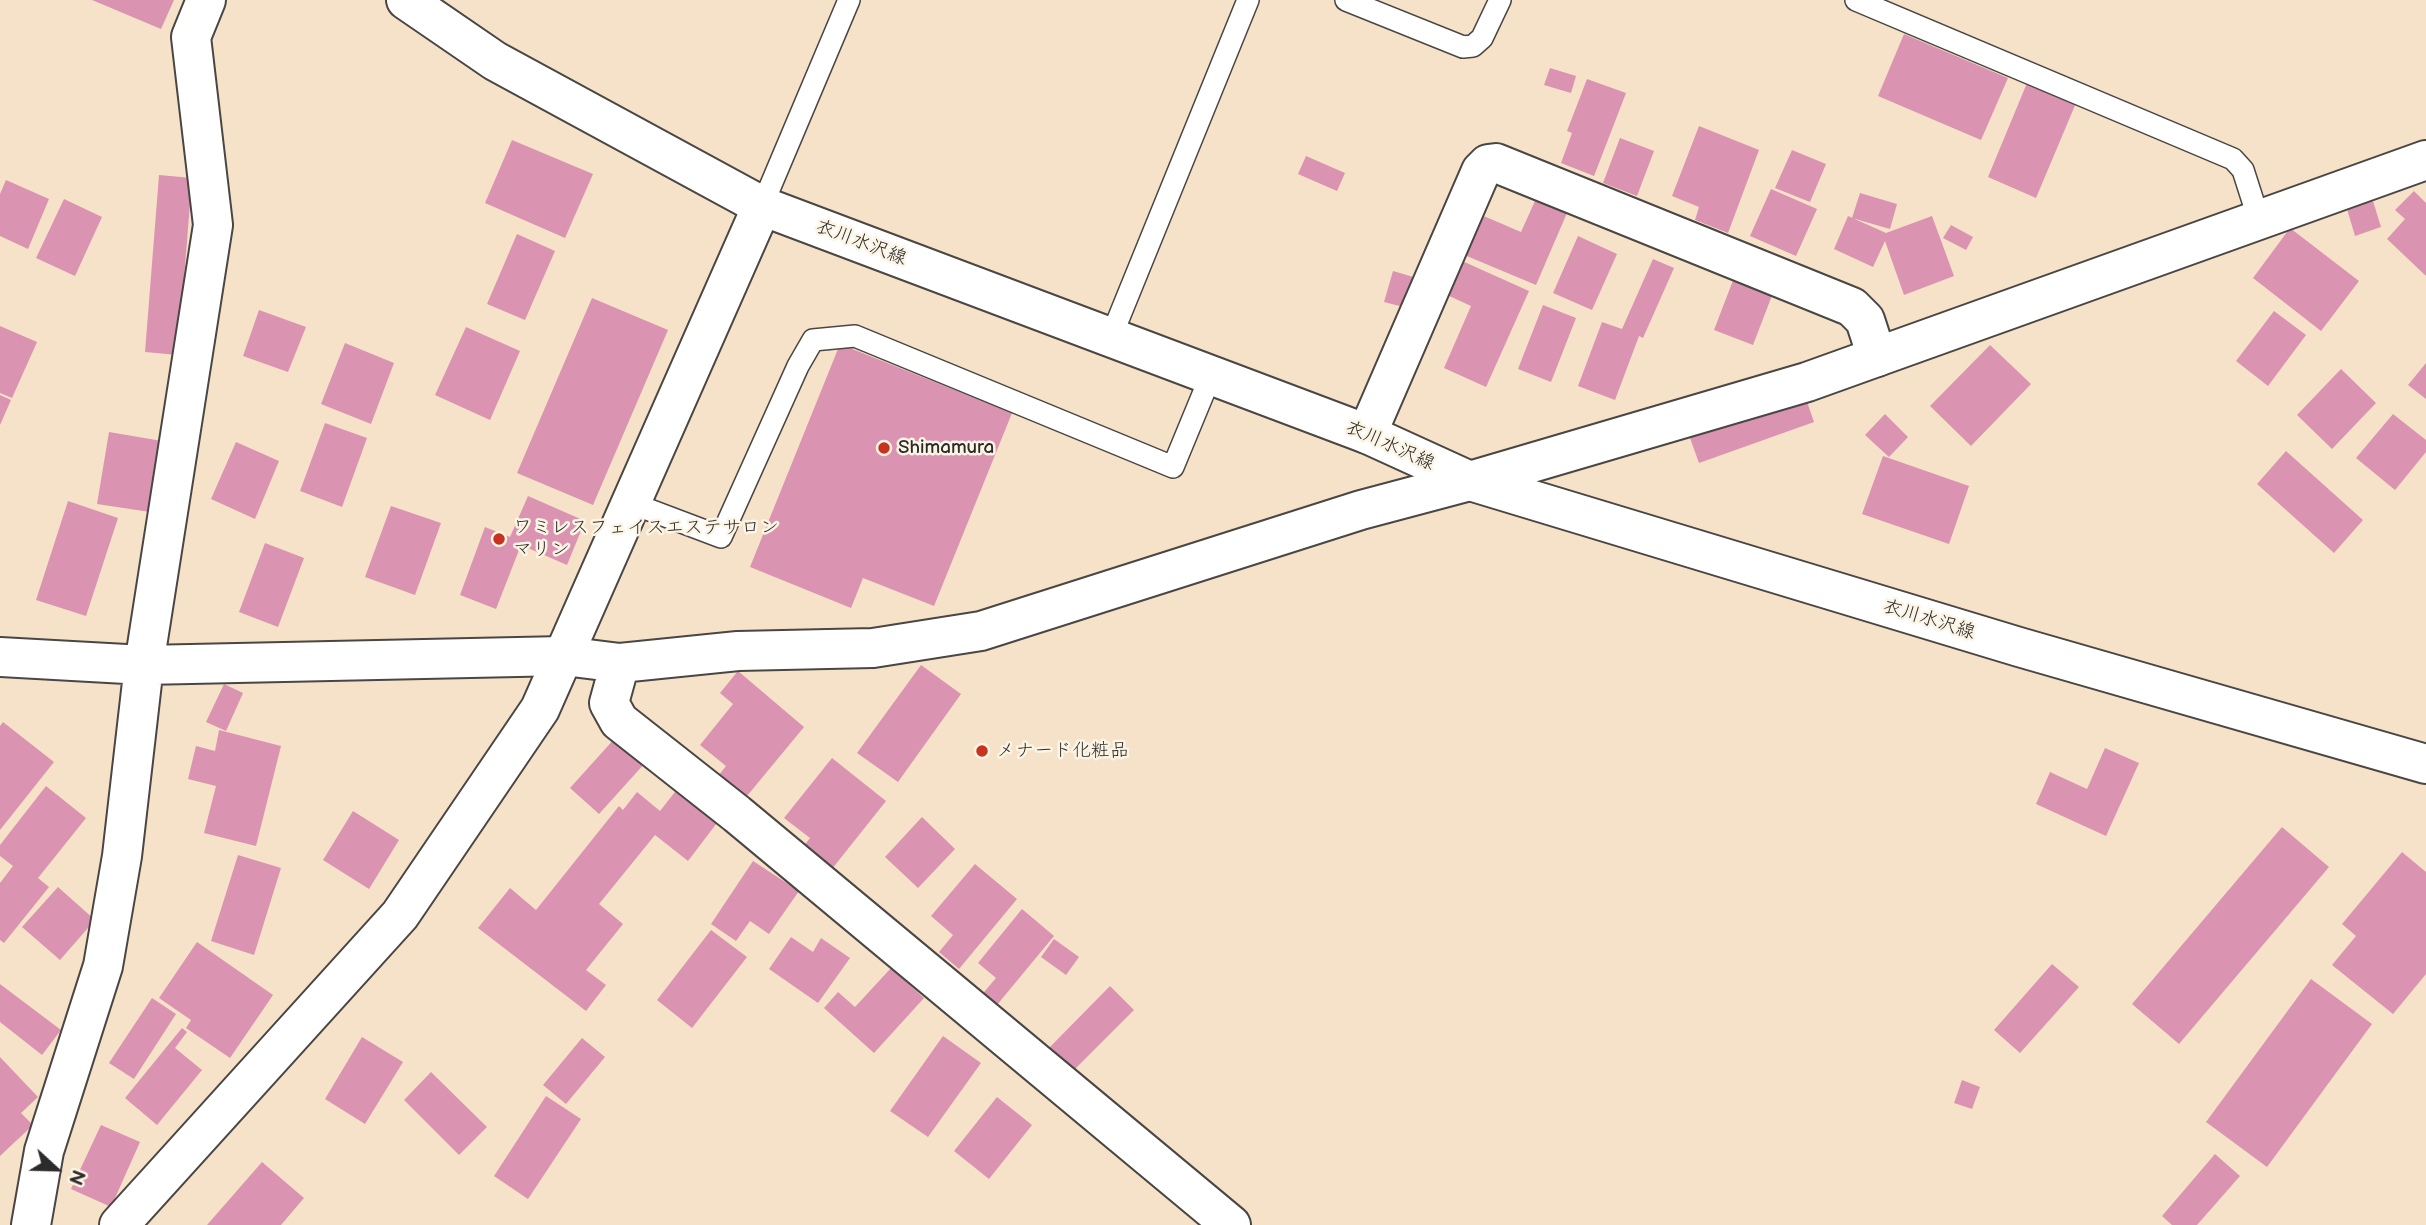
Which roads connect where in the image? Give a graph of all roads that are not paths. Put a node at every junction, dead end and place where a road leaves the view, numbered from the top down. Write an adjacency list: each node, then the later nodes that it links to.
1 (206, 0): 20 (street)
2 (406, 0): 9 (street, 衣川水沢線)
3 (849, 0): 9 (lane)
4 (1248, 0): 11 (lane)
5 (1346, 0): 6 (lane)
6 (1500, 0)
7 (1856, 0): 10 (lane)
8 (2426, 160): 10 (street)
9 (762, 206): 11 (street, 衣川水沢線); 16 (street)
10 (2259, 220): 12 (street)
11 (1111, 337): 13 (street, 衣川水沢線)
12 (1877, 357): 14 (street); 15 (street)
13 (1210, 375): 14 (street, 衣川水沢線); 16 (lane)
14 (1367, 434): 15 (street, 衣川水沢線)
15 (1470, 481): 19 (street); 21 (street, 衣川水沢線)
16 (631, 503): 17 (street)
17 (564, 656): 19 (street); 20 (street); 23 (street)
18 (0, 657): 20 (street)
19 (620, 663): 24 (street)
20 (144, 665): 22 (street)
21 (2426, 764)
22 (31, 1225)
23 (119, 1225)
24 (1231, 1225)

